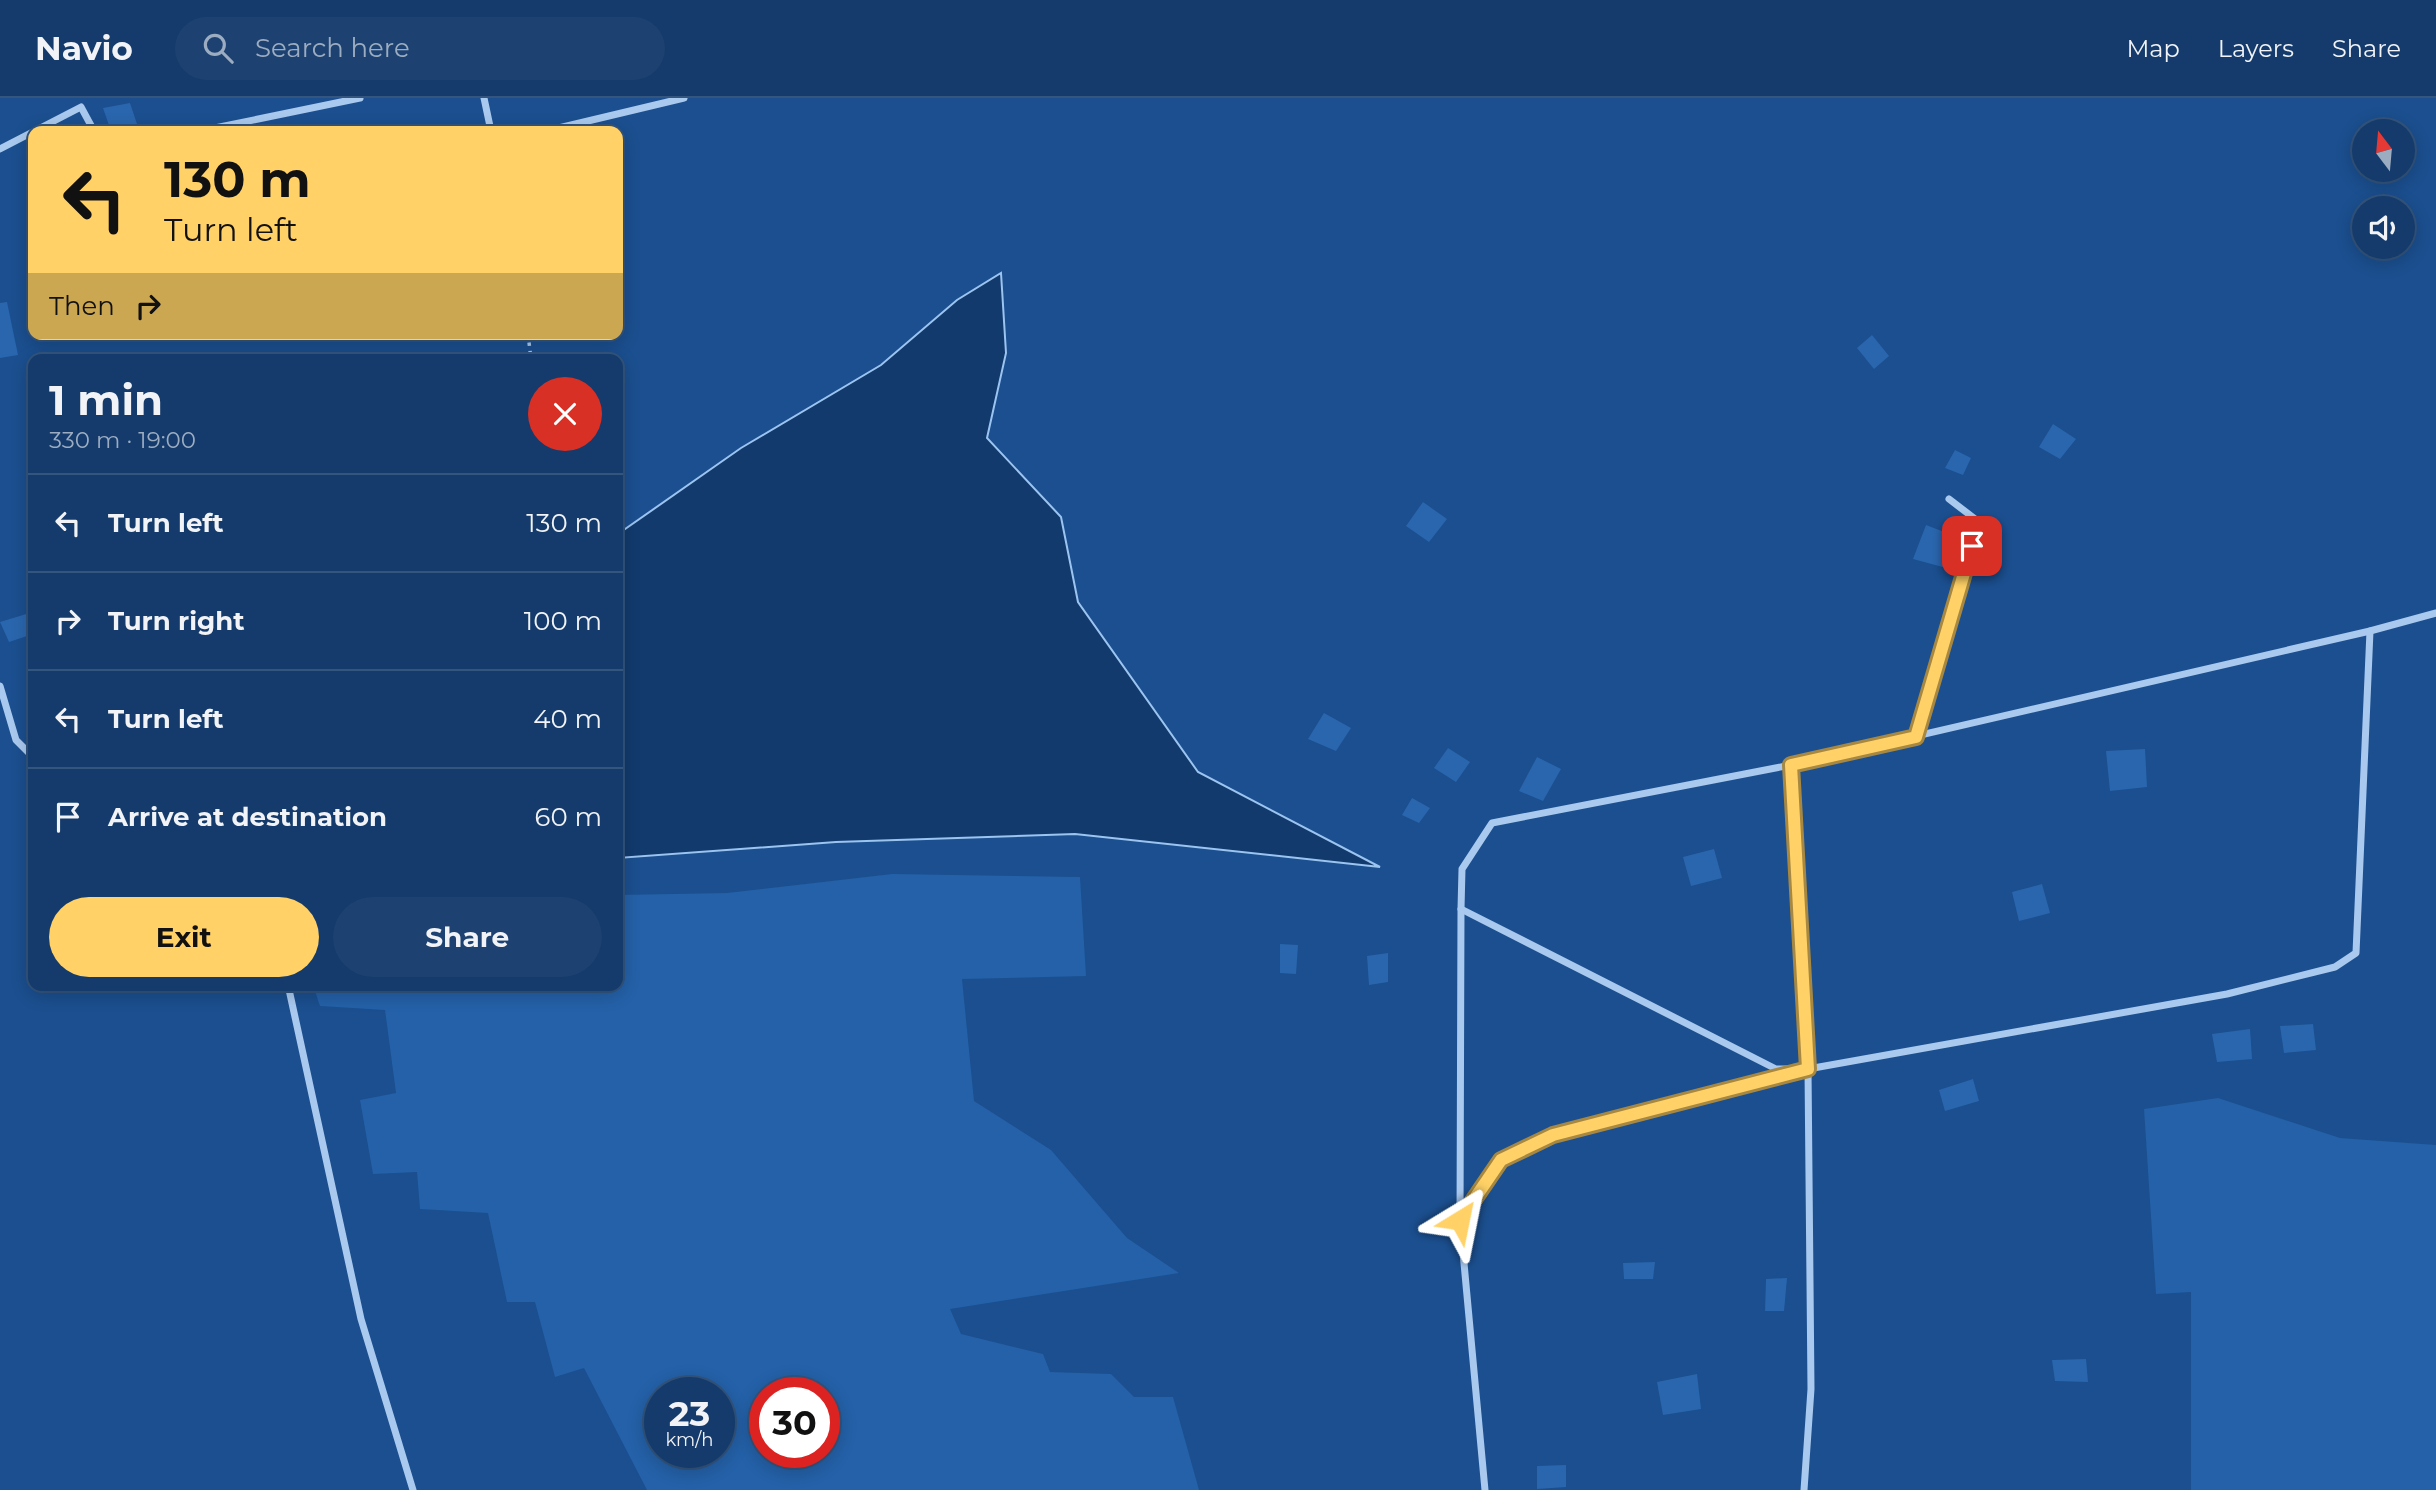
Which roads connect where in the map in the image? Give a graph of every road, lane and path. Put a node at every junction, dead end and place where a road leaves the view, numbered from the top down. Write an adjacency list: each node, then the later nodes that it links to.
1 (360, 98): 6 (street)
2 (484, 98): 7 (street)
3 (684, 98): 8 (street)
4 (44, 126): 5 (street)
5 (91, 126)
6 (224, 126)
7 (490, 126)
8 (567, 126)
9 (28, 134): 10 (street)
10 (0, 149)
11 (1949, 499): 15 (street)
12 (2436, 613): 13 (street)
13 (2370, 631): 15 (street); 20 (street)
14 (0, 686): 16 (street)
15 (1916, 737): 17 (street)
16 (28, 752)
17 (1791, 765): 18 (street); 20 (street)
18 (1461, 909): 20 (street); 21 (street)
19 (289, 991): 22 (street)
20 (1808, 1069): 21 (street); 24 (street)
21 (1460, 1220): 23 (street)
22 (413, 1490)
23 (1485, 1490)
24 (1804, 1490)

